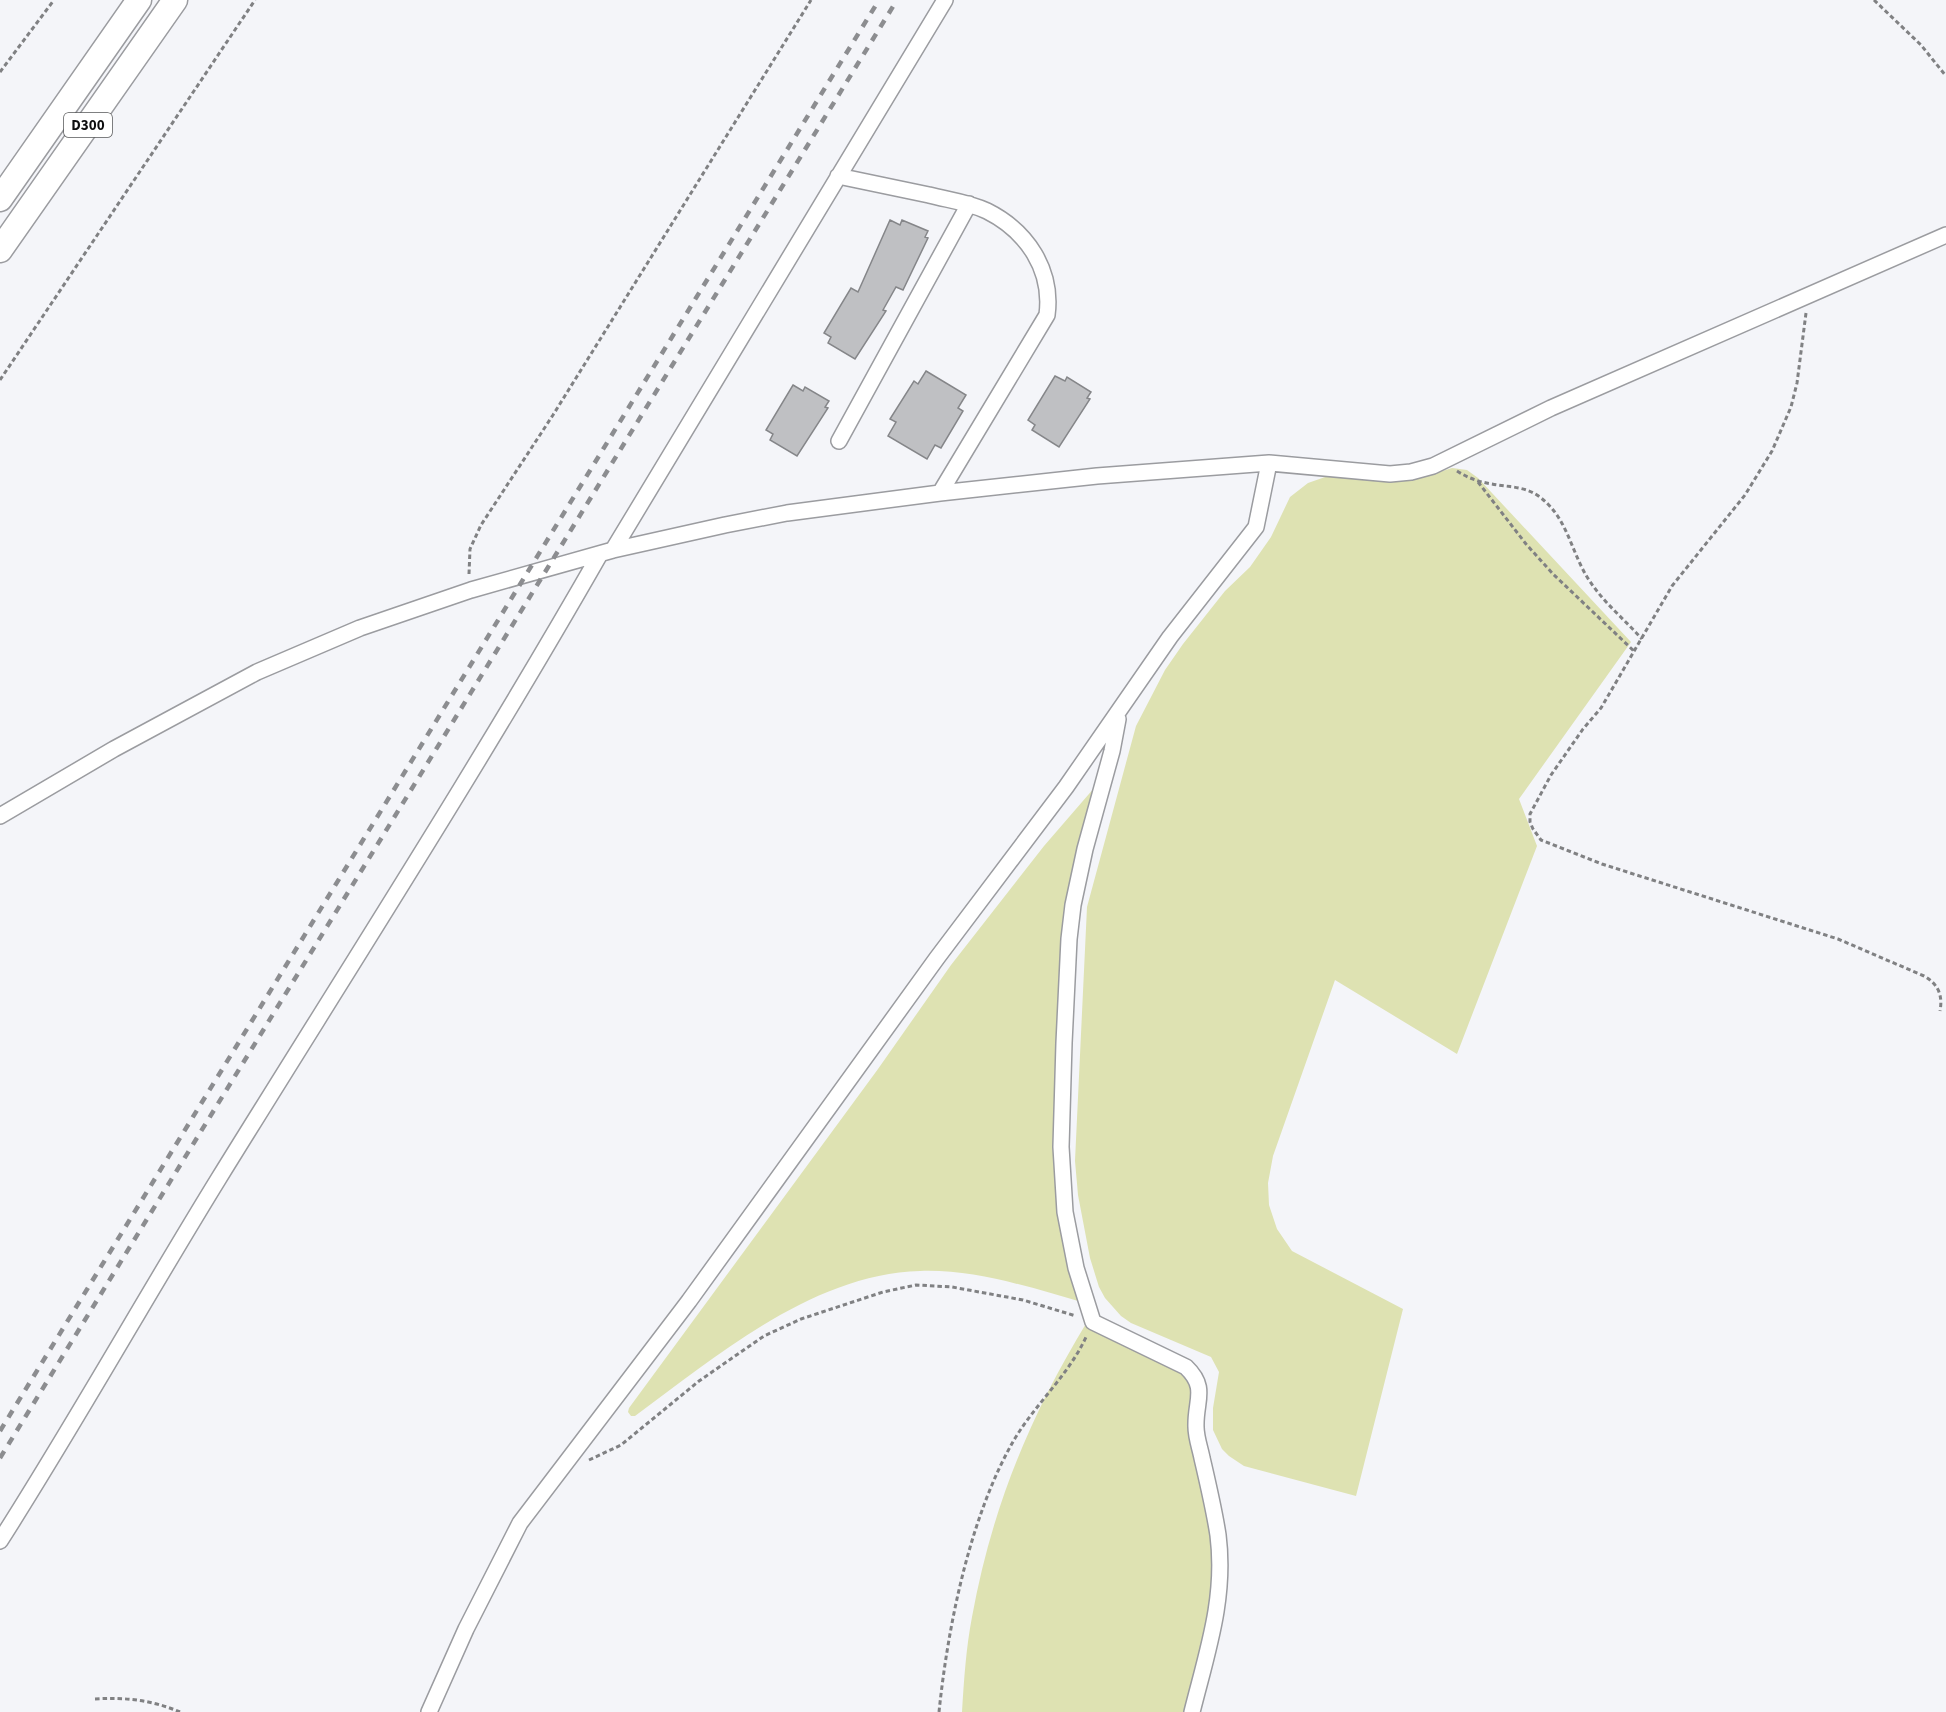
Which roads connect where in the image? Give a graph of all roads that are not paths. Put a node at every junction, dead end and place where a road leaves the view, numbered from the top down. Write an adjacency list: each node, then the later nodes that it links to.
1 (139, 0): 5 (highway, D300)
2 (175, 0): 8 (highway, D300)
3 (945, 0): 4 (street)
4 (838, 176): 6 (street); 12 (street)
5 (0, 199)
6 (969, 204): 9 (street); 11 (street)
7 (1946, 235): 10 (street)
8 (0, 250)
9 (839, 441)
10 (1269, 463): 11 (street); 13 (street)
11 (940, 494): 12 (street)
12 (606, 552): 14 (street); 15 (street)
13 (1119, 713): 16 (street); 17 (street)
14 (0, 816)
15 (0, 1541)
16 (429, 1712)
17 (1192, 1712)

